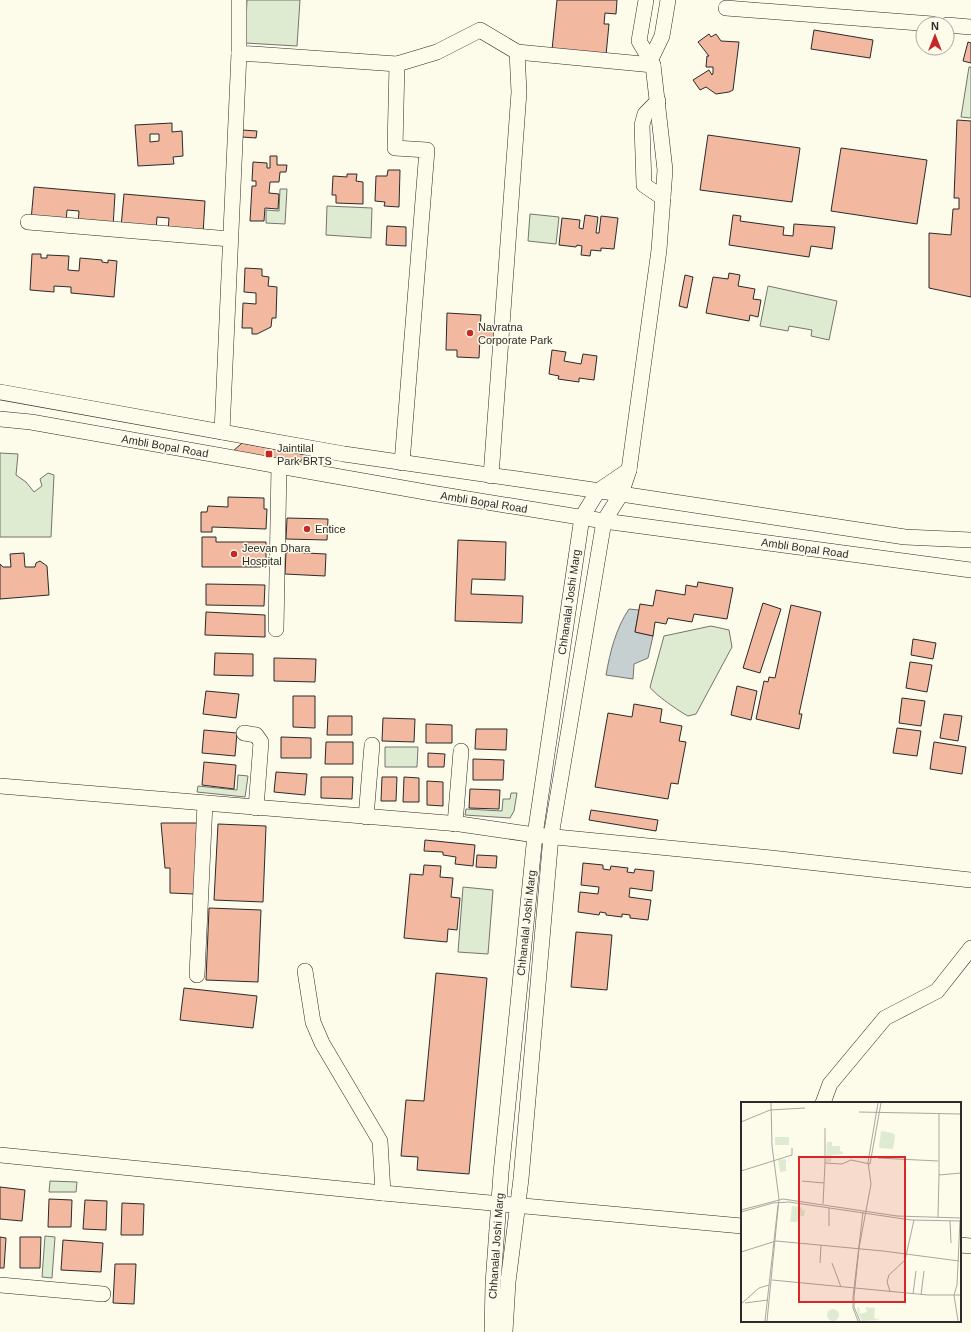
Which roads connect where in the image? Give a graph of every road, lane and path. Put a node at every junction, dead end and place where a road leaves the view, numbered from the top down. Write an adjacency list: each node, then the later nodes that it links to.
1 (239, 0): 9 (street)
2 (646, 0): 10 (street)
3 (668, 0): 10 (street)
4 (726, 8): 5 (street)
5 (915, 23)
6 (955, 26): 7 (street)
7 (971, 27)
8 (517, 52): 10 (street); 11 (street); 22 (street)
9 (239, 53): 11 (street); 15 (street)
10 (651, 63): 12 (street)
11 (397, 64): 19 (street)
12 (658, 101): 13 (street); 13 (street)
13 (663, 198): 21 (street)
14 (28, 222): 15 (street)
15 (230, 239): 18 (street)
16 (0, 392): 18 (street)
17 (0, 419): 20 (street, Ambli Bopal Road)
18 (222, 432): 19 (street)
19 (402, 463): 22 (street)
20 (279, 466): 25 (street, Ambli Bopal Road); 29 (street)
21 (629, 470): 23 (street); 24 (street)
22 (491, 476): 23 (street)
23 (598, 491): 24 (street); 25 (street)
24 (621, 494): 26 (street); 27 (street)
25 (582, 517): 26 (street, Ambli Bopal Road); 38 (street, Chhanalal Joshi Marg)
26 (604, 521): 28 (street, Ambli Bopal Road); 39 (street, Chhanalal Joshi Marg)
27 (971, 540)
28 (971, 570)
29 (276, 629)
30 (244, 733): 35 (street)
31 (372, 745): 36 (street)
32 (461, 751): 37 (street)
33 (0, 786): 34 (street)
34 (206, 803): 35 (street); 43 (street)
35 (256, 808): 36 (street)
36 (366, 817): 37 (street)
37 (455, 824): 38 (street)
38 (535, 835): 39 (street); 47 (street, Chhanalal Joshi Marg)
39 (551, 836): 40 (street); 48 (street, Chhanalal Joshi Marg)
40 (971, 880)
41 (971, 948): 44 (street)
42 (305, 971): 46 (street)
43 (197, 975)
44 (823, 1102)
45 (0, 1155): 46 (street)
46 (383, 1193): 47 (street)
47 (499, 1204): 48 (street); 54 (street, Chhanalal Joshi Marg)
48 (517, 1206): 49 (street); 55 (street, Chhanalal Joshi Marg)
49 (741, 1226)
50 (961, 1245): 51 (street)
51 (971, 1246)
52 (0, 1285): 53 (street)
53 (103, 1294)
54 (492, 1332)
55 (505, 1332)

